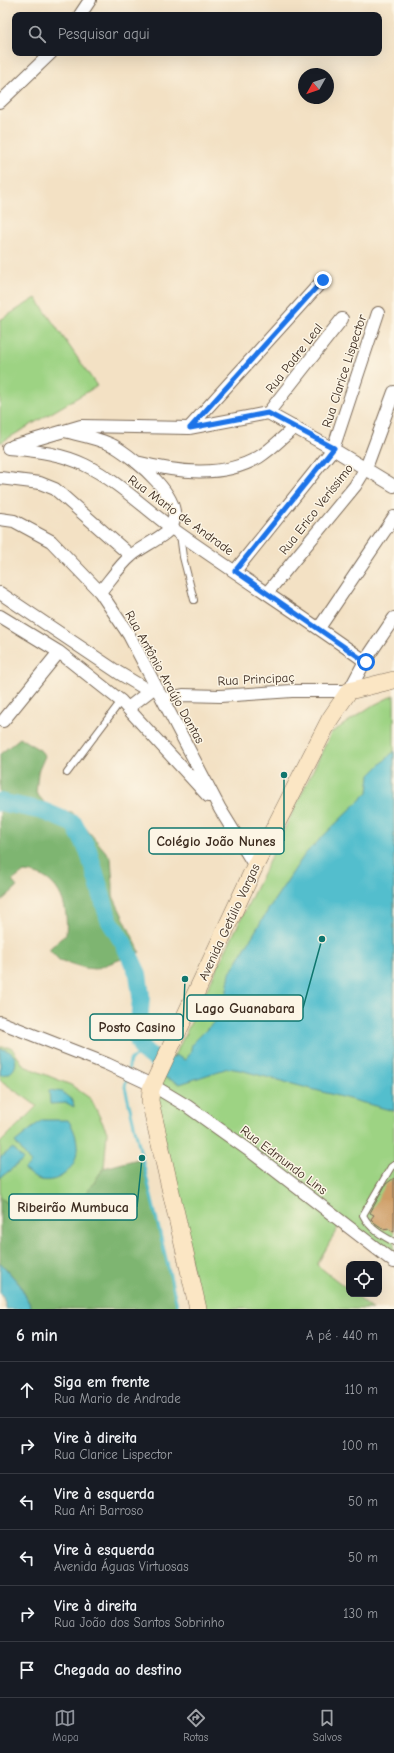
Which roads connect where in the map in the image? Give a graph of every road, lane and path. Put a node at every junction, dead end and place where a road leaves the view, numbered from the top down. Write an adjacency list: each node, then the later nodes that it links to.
1 (90, 0): 2 (street)
2 (82, 12)
3 (48, 56): 4 (street)
4 (0, 102)
5 (323, 280): 10 (street)
6 (378, 313): 13 (street, Rua Clarice Lispector)
7 (342, 319): 9 (street, Rua Padre Leal)
8 (394, 392): 16 (street, Rua Erico Veríssimo)
9 (268, 413): 10 (street); 11 (street)
10 (190, 428): 12 (street)
11 (295, 428): 13 (street); 15 (street)
12 (62, 431): 14 (street); 15 (street)
13 (334, 448): 16 (street); 23 (street, Rua Clarice Lispector)
14 (4, 449): 21 (street, Rua Mario de Andrade)
15 (136, 462): 21 (street)
16 (366, 468): 18 (street); 26 (street, Rua Erico Veríssimo)
17 (0, 478): 22 (street)
18 (394, 486)
19 (394, 517): 30 (street)
20 (0, 519): 24 (street, Rua Antônio Araújo Dantas)
21 (176, 531): 22 (street); 23 (street, Rua Mario de Andrade); 27 (lane)
22 (131, 556): 24 (street)
23 (235, 571): 26 (street, Rua Mario de Andrade)
24 (100, 592): 34 (street, Rua Antônio Araújo Dantas)
25 (0, 593): 34 (street)
26 (267, 593): 30 (street, Rua Mario de Andrade)
27 (194, 600)
28 (0, 616): 31 (street)
29 (394, 618): 32 (street)
30 (319, 628): 32 (street, Rua Mario de Andrade)
31 (59, 652): 37 (street); 39 (street)
32 (366, 662): 35 (street)
33 (393, 680): 35 (main road, Avenida Getúlio Vargas); 38 (main road, Avenida Getúlio Vargas)
34 (153, 689): 36 (street, Rua Antônio Araújo Dantas); 37 (street)
35 (349, 691): 36 (street, Rua Principaç); 38 (main road, Avenida Getúlio Vargas)
36 (164, 699): 41 (street, Rua Antônio Araújo Dantas)
37 (124, 704): 40 (lane); 41 (street)
38 (330, 719): 42 (main road, Avenida Getúlio Vargas)
39 (3, 721)
40 (67, 773)
41 (220, 809): 42 (street, Rua Antônio Araújo Dantas)
42 (255, 866): 44 (main road, Avenida Getúlio Vargas)
43 (0, 1022): 44 (street, Rua Edmundo Lins)
44 (154, 1080): 47 (street, Rua Edmundo Lins); 48 (main road)
45 (394, 1165): 46 (lane)
46 (394, 1242)
47 (394, 1262)
48 (198, 1309)

